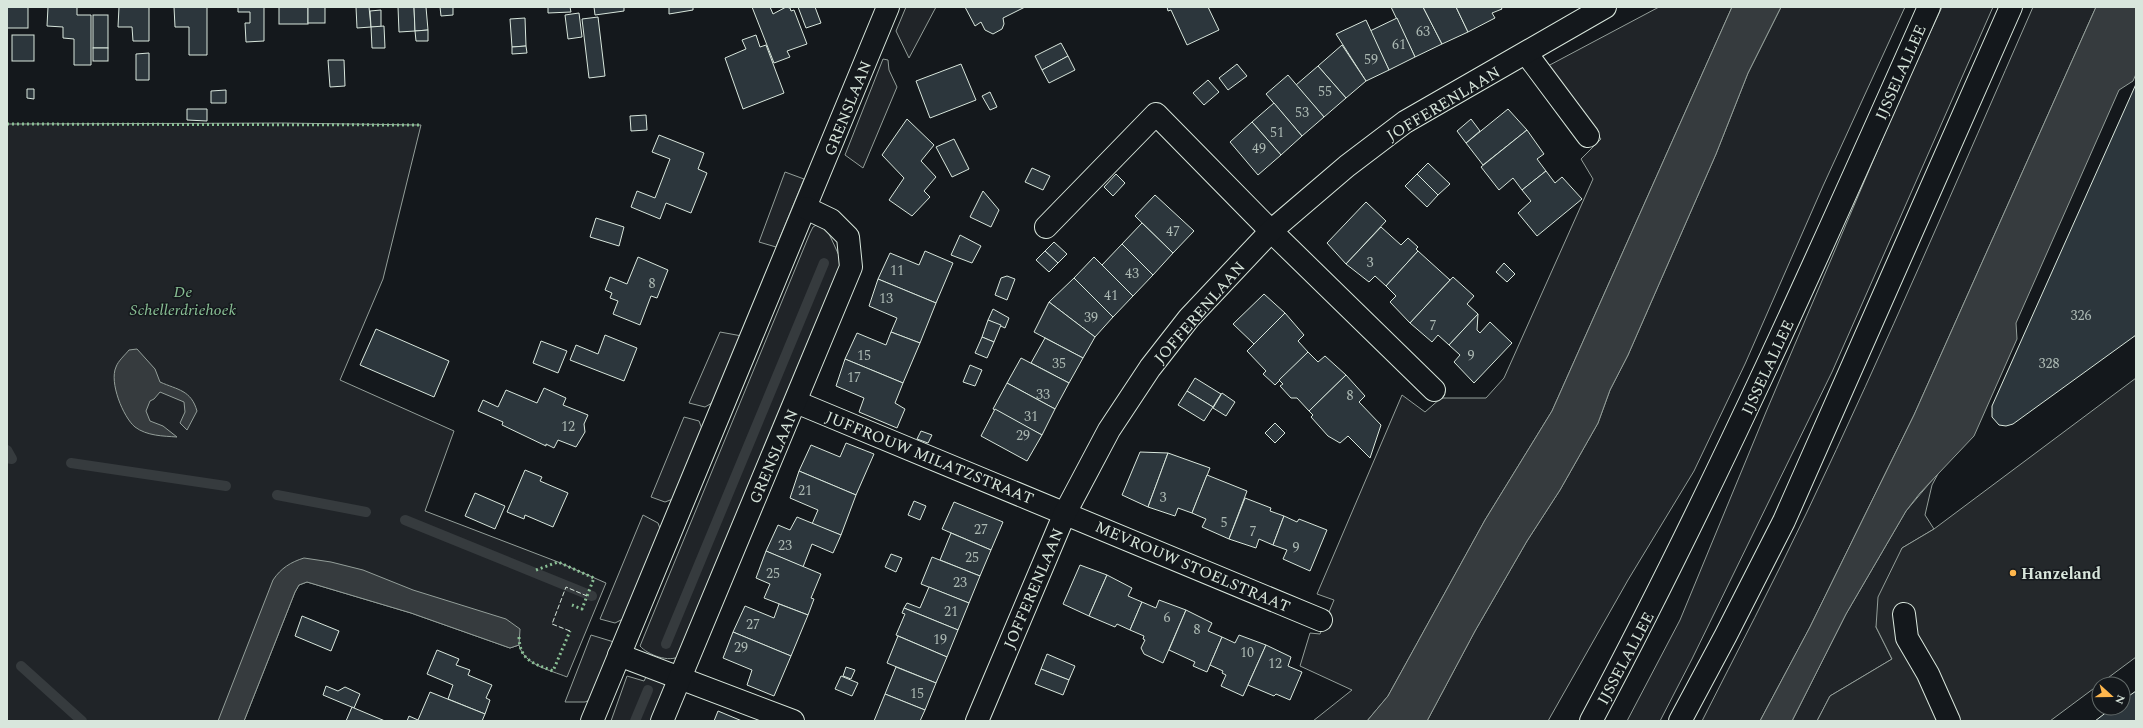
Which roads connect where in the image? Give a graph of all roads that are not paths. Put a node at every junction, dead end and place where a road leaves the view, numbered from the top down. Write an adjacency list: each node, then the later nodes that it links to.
1 (888, 7): 7 (street, GRENSLAAN)
2 (1605, 7): 5 (street, JOFFERENLAAN)
3 (1928, 7): 21 (street, IJSSELALLEE)
4 (2011, 7): 22 (street)
5 (1526, 53): 6 (street); 9 (street, JOFFERENLAAN)
6 (1588, 136)
7 (806, 208): 11 (street, GRENSLAAN); 15 (street, GRENSLAAN)
8 (1046, 227): 9 (street)
9 (1271, 231): 10 (street); 12 (street, JOFFERENLAAN)
10 (1434, 390)
11 (796, 402): 12 (street, JUFFROUW MILATZSTRAAT); 16 (street, GRENSLAAN)
12 (1065, 513): 14 (street, MEVROUW STOELSTRAAT); 20 (street, JOFFERENLAAN)
13 (1904, 614): 23 (street)
14 (1321, 620)
15 (619, 656): 16 (street); 17 (street, GRENSLAAN)
16 (679, 679): 18 (street, GRENSLAAN); 19 (street)
17 (592, 721)
18 (662, 721)
19 (793, 721)
20 (977, 721)
21 (1591, 721)
22 (1680, 721)
23 (1949, 721)

